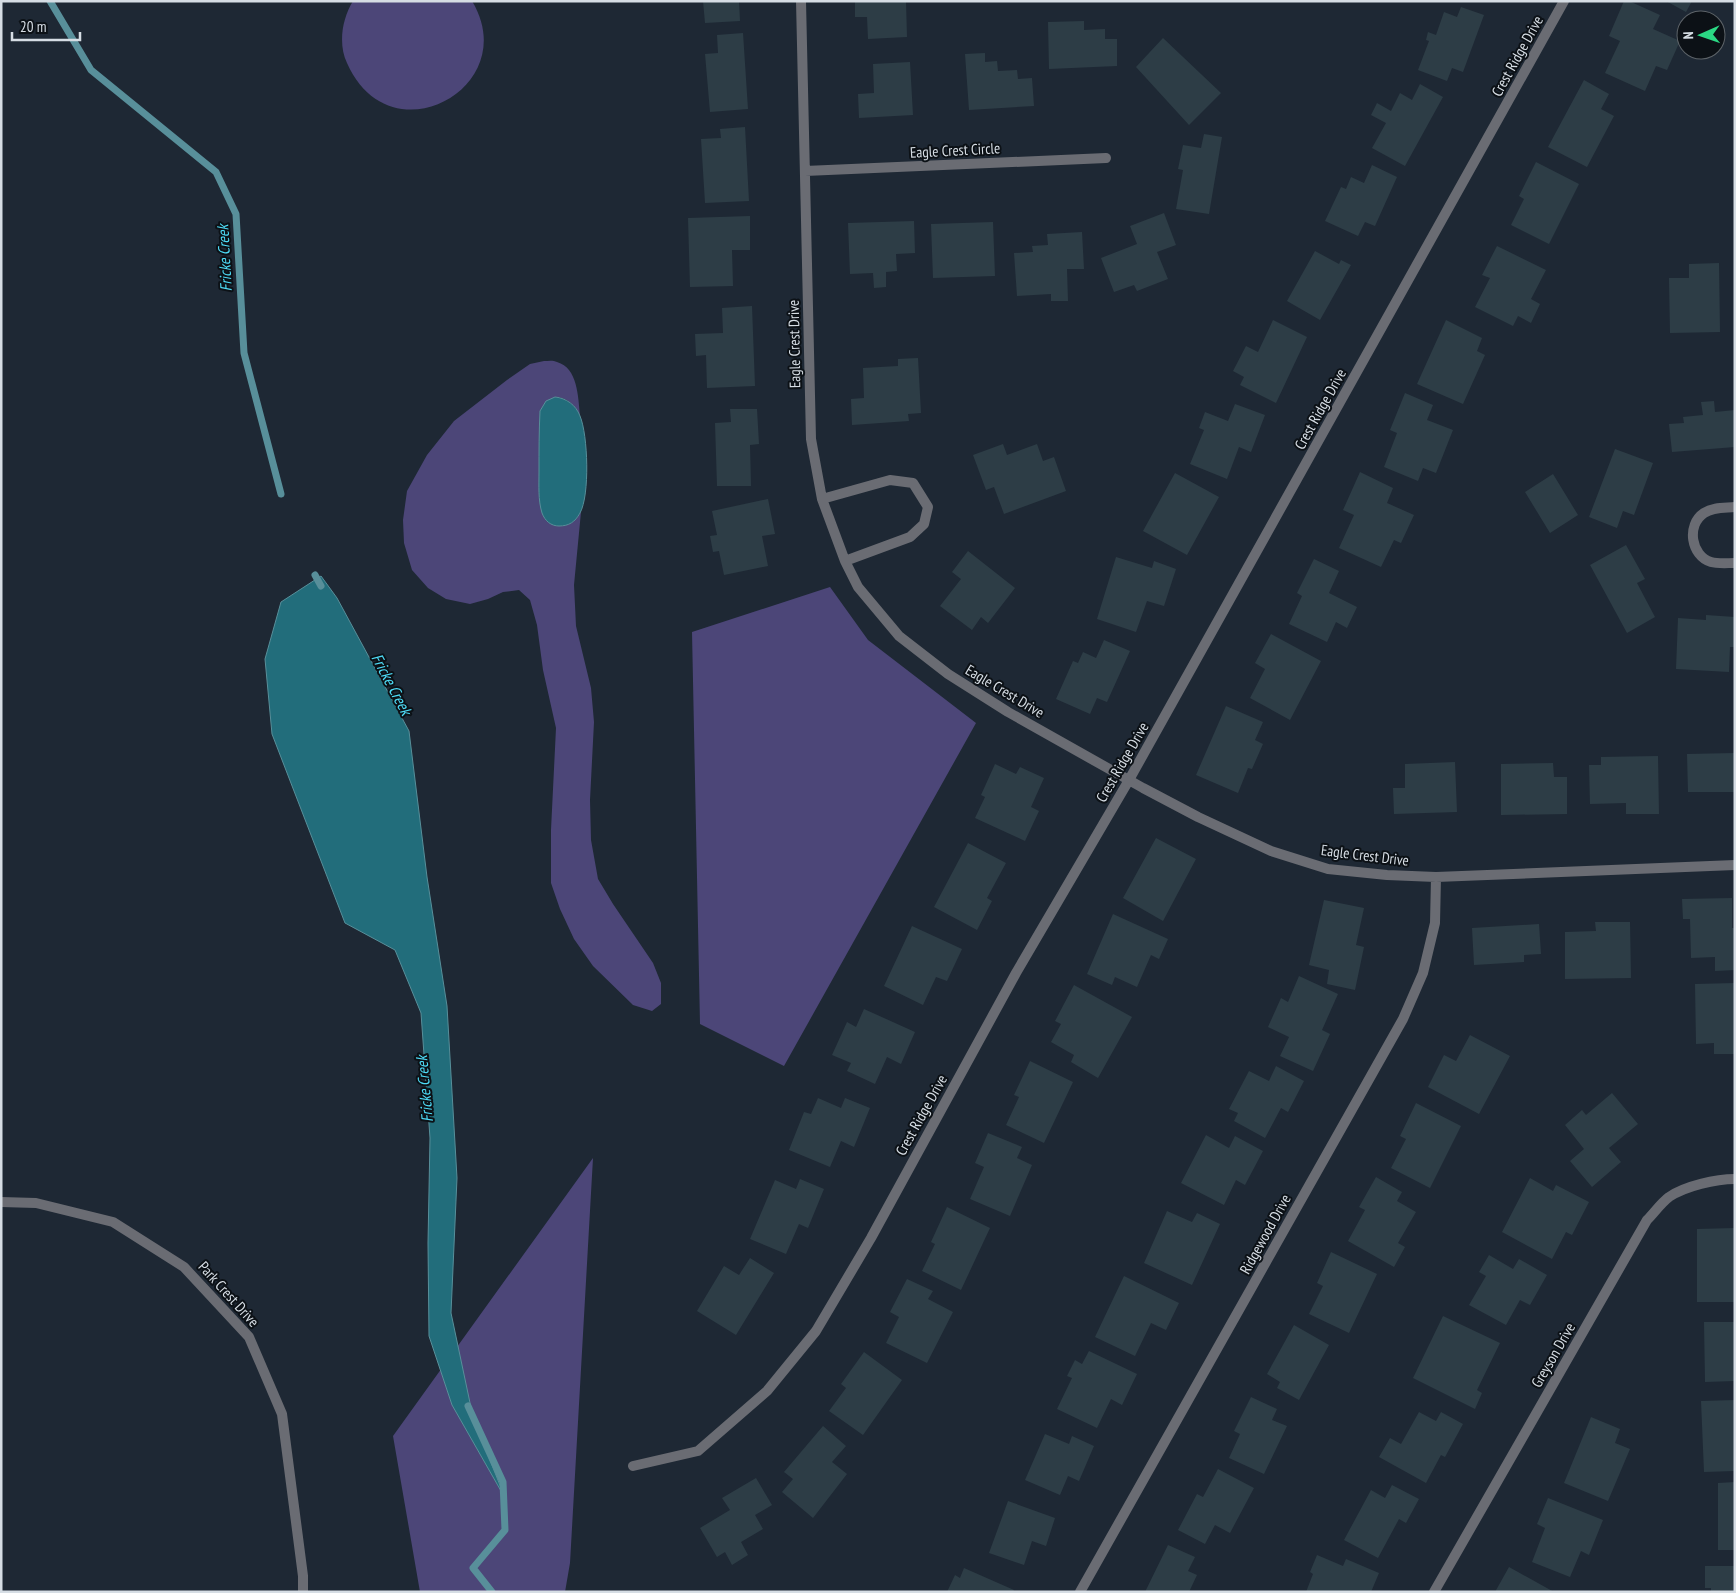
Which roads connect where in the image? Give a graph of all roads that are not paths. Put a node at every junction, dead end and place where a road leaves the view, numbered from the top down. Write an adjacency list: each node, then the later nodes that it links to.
1 (801, 1): 4 (street, Eagle Crest Drive)
2 (1564, 1): 9 (street, Crest Ridge Drive)
3 (1106, 158): 4 (street, Eagle Crest Circle)
4 (805, 171): 5 (street, Eagle Crest Drive)
5 (822, 500): 7 (street, Eagle Crest Drive); 7 (street)
6 (1735, 508): 8 (street)
7 (845, 561): 9 (street, Eagle Crest Drive)
8 (1735, 562)
9 (1129, 780): 11 (street, Eagle Crest Drive); 14 (street, Crest Ridge Drive)
10 (1735, 865): 11 (street, Eagle Crest Drive)
11 (1436, 877): 16 (street, Ridgewood Drive)
12 (1735, 1179): 17 (street, Greyson Drive)
13 (1, 1202): 15 (street, Park Crest Drive)
14 (633, 1466)
15 (303, 1592)
16 (1080, 1592)
17 (1434, 1592)

